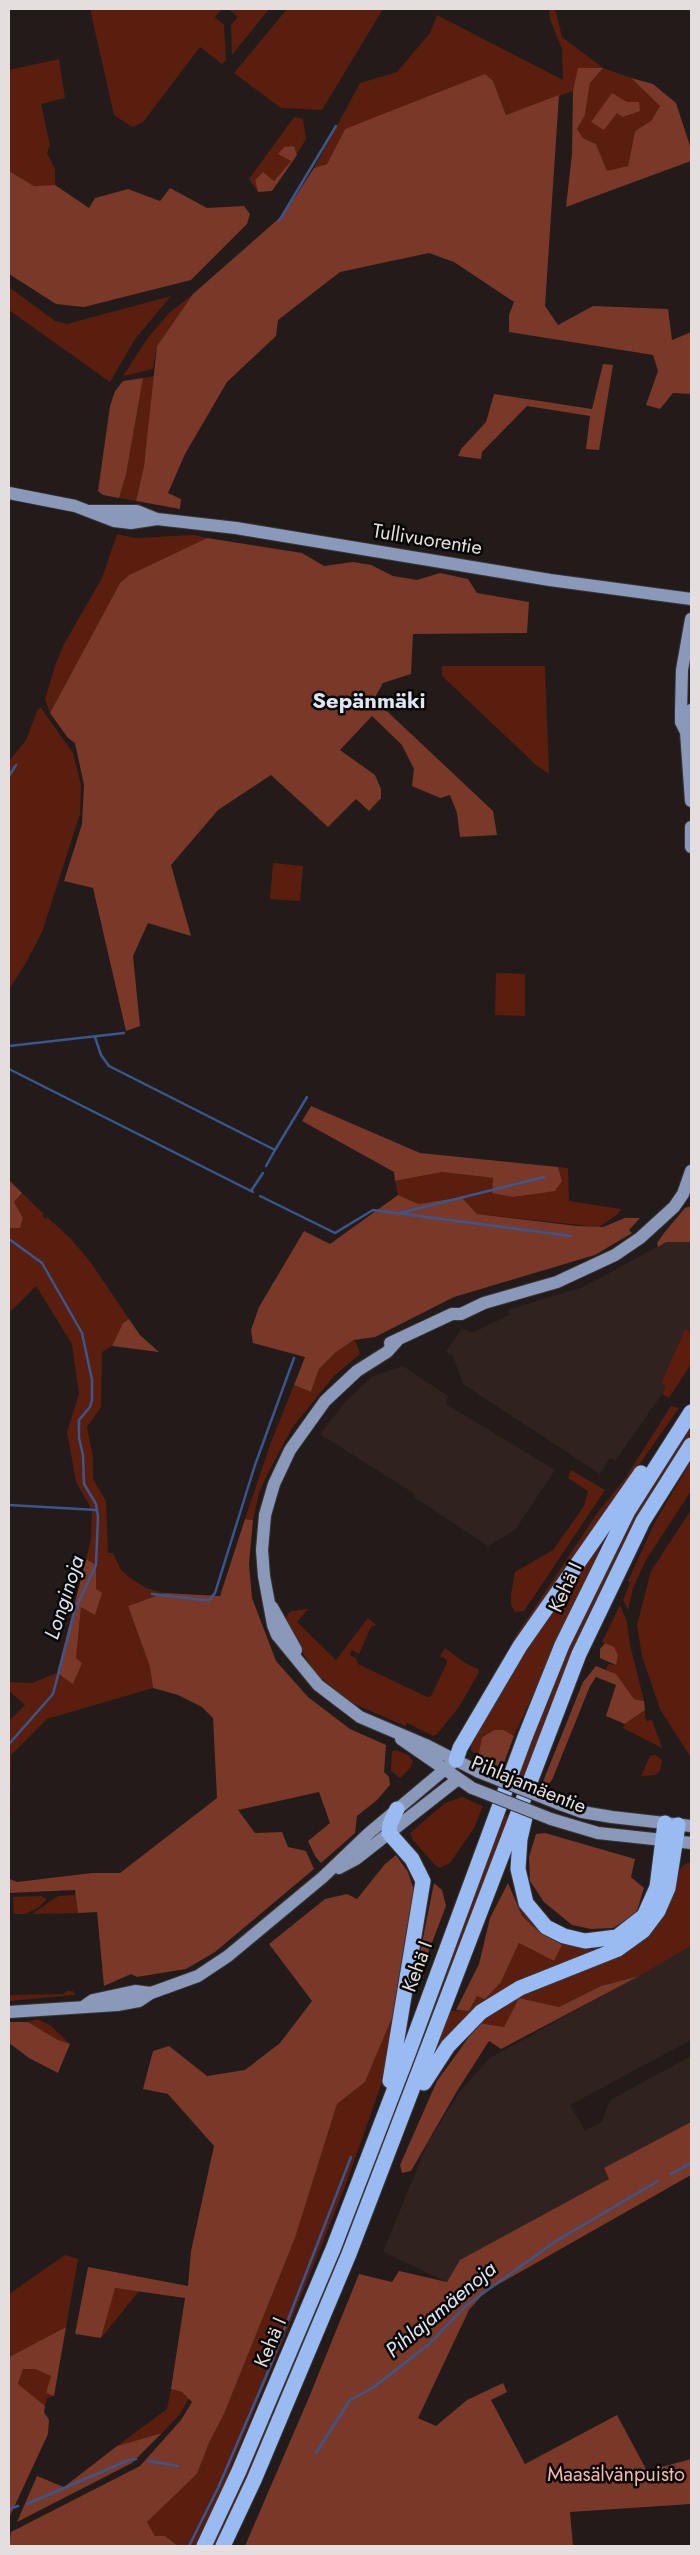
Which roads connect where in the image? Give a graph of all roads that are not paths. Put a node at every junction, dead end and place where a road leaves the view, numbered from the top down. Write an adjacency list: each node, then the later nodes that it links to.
1 (9, 493): 2 (main road, Tullivuorentie)
2 (691, 600)
3 (691, 619): 5 (main road)
4 (691, 710): 5 (main road)
5 (686, 732): 6 (main road)
6 (691, 801)
7 (691, 827): 8 (main road)
8 (691, 847)
9 (689, 1176): 14 (main road, Pihlajamäentie)
10 (691, 1406): 14 (highway)
11 (691, 1412): 22 (highway, Kehä I)
12 (691, 1445): 13 (highway, Kehä I)
13 (544, 1743): 19 (highway); 23 (highway, Kehä I)
14 (450, 1764): 15 (main road); 16 (main road); 17 (main road, Pihlajamäentie, bridge)
15 (458, 1779): 18 (main road); 19 (main road, Pihlajamäentie, bridge)
16 (398, 1809): 18 (highway); 20 (main road)
17 (678, 1825): 19 (highway)
18 (389, 1833): 20 (main road); 22 (highway)
19 (677, 1842): 23 (highway)
20 (324, 1877): 21 (main road)
21 (9, 2012)
22 (382, 2122): 24 (highway, Kehä I)
23 (397, 2133): 25 (highway, Kehä I)
24 (204, 2546)
25 (223, 2546)

